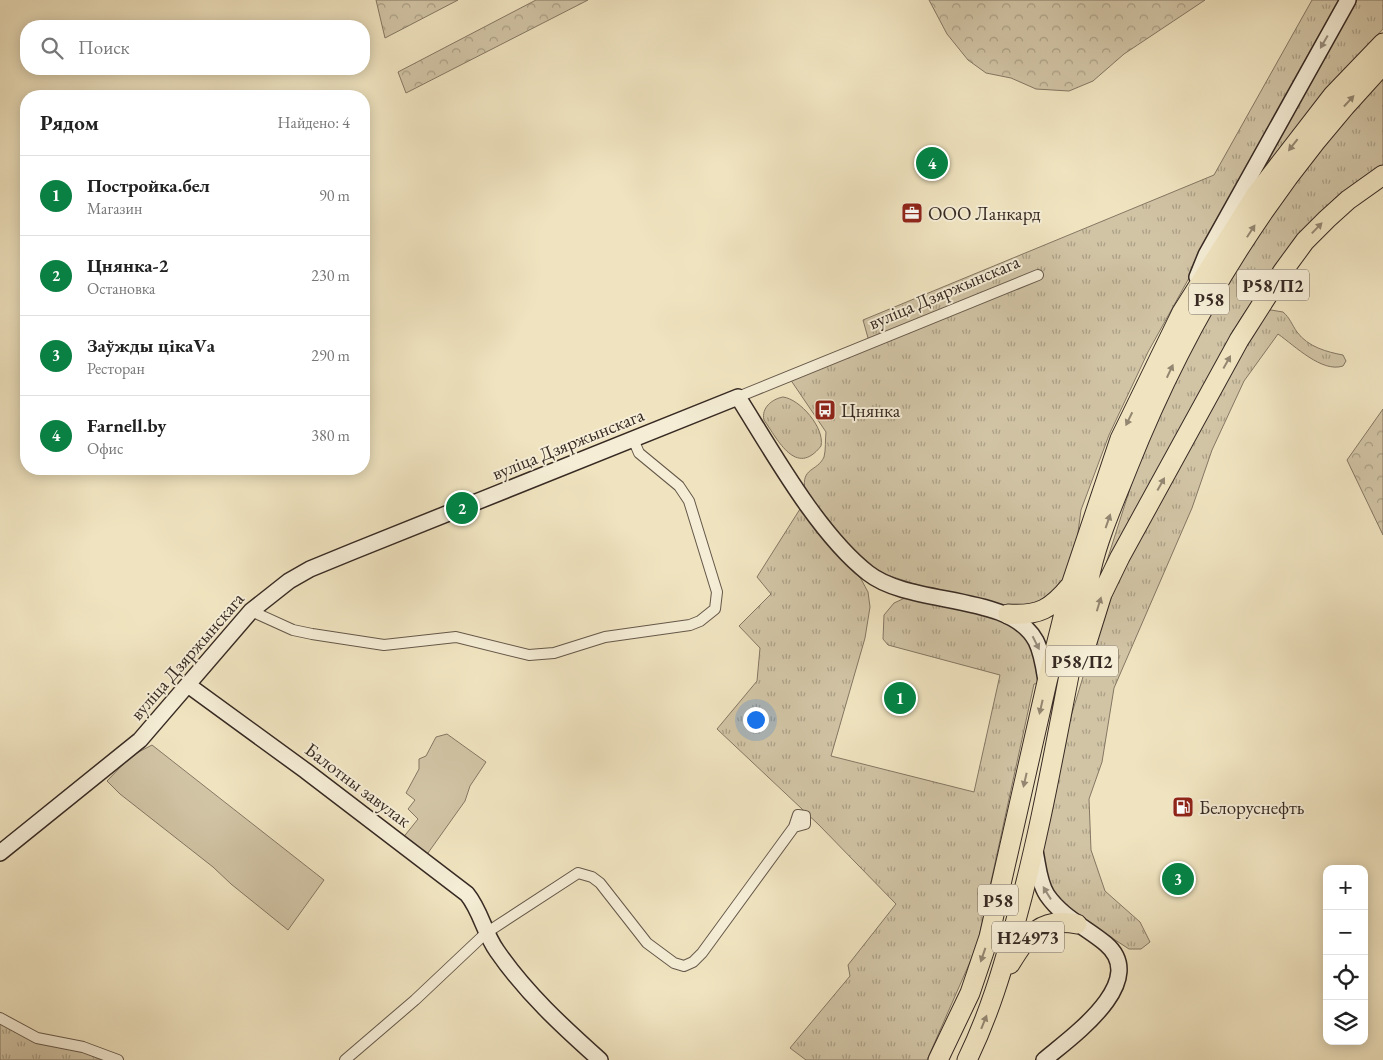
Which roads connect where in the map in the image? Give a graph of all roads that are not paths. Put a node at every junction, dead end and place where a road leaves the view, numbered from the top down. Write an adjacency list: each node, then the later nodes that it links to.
1 (1348, 0): 6 (main road, one-way to 6)
2 (1383, 43): 6 (highway, Р58, one-way to 6)
3 (1383, 65): 14 (highway, Р58, one-way to 3)
4 (1383, 175): 14 (highway, Р58/П2, one-way to 4)
5 (1038, 275): 7 (street, вуліца Дзяржынскага)
6 (1182, 312): 9 (highway, Р58, one-way to 9)
7 (738, 397): 8 (main road, вуліца Дзяржынскага); 11 (main road)
8 (633, 439): 10 (main road, вуліца Дзяржынскага); 10 (street)
9 (1071, 584): 11 (highway); 12 (highway, Р58)
10 (251, 611): 13 (main road, вуліца Дзяржынскага)
11 (1008, 614): 12 (main road, one-way to 12)
12 (1046, 682): 25 (highway, Р58, one-way to 25)
13 (188, 685): 17 (main road, вуліца Дзяржынскага); 19 (main road, Балотны завулак)
14 (1052, 768): 16 (highway, Р58)
15 (794, 827): 19 (street)
16 (1035, 851): 18 (main road, Н24973, one-way to 16); 20 (highway, Р58)
17 (0, 852)
18 (1077, 924): 20 (highway, Н24973); 27 (main road, Н24973)
19 (486, 933): 23 (street); 24 (main road, Балотны завулак)
20 (999, 982): 26 (highway, Р58, one-way to 20)
21 (0, 1018): 22 (street)
22 (118, 1060)
23 (345, 1060)
24 (600, 1060)
25 (938, 1060)
26 (966, 1060)
27 (1044, 1060)

